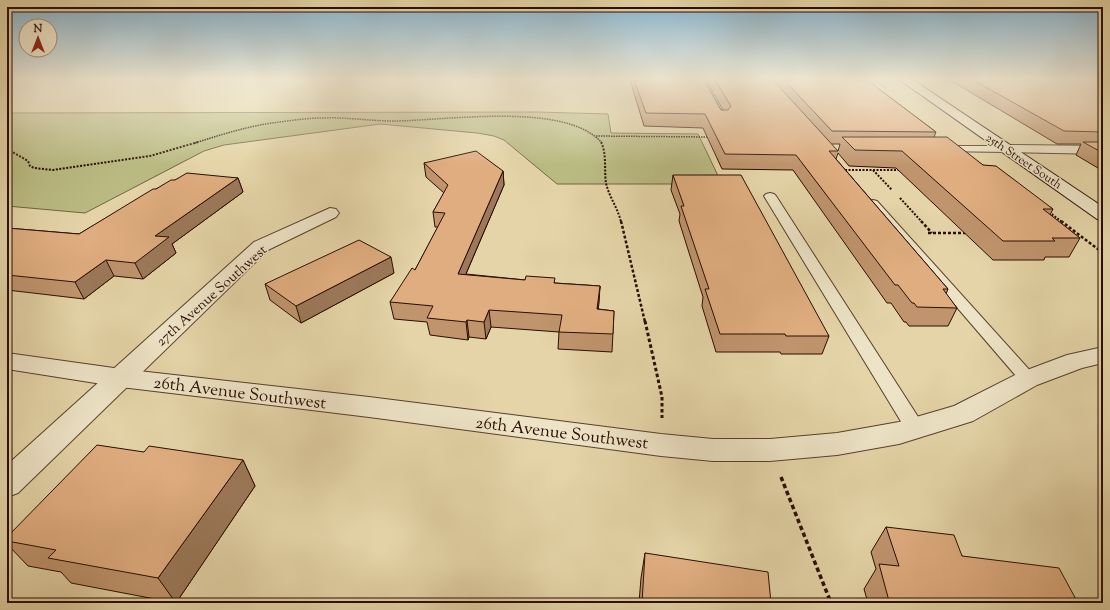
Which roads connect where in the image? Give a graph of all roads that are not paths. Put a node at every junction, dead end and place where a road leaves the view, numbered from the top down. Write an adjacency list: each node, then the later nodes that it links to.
1 (948, 108): 3 (street, 25th Street South)
2 (935, 149): 3 (lane)
3 (1007, 149): 4 (street); 8 (street, 25th Street South)
4 (1103, 150)
5 (845, 170): 12 (lane)
6 (770, 196): 13 (lane)
7 (330, 213): 11 (street, 27th Avenue Southwest)
8 (1103, 215)
9 (1103, 356): 12 (street, 26th Avenue Southwest)
10 (7, 361): 11 (street, 26th Avenue Southwest)
11 (121, 378): 13 (street, 26th Avenue Southwest); 14 (street, 27th Avenue Southwest)
12 (1028, 379): 13 (street, 26th Avenue Southwest)
13 (915, 428)
14 (7, 484)

